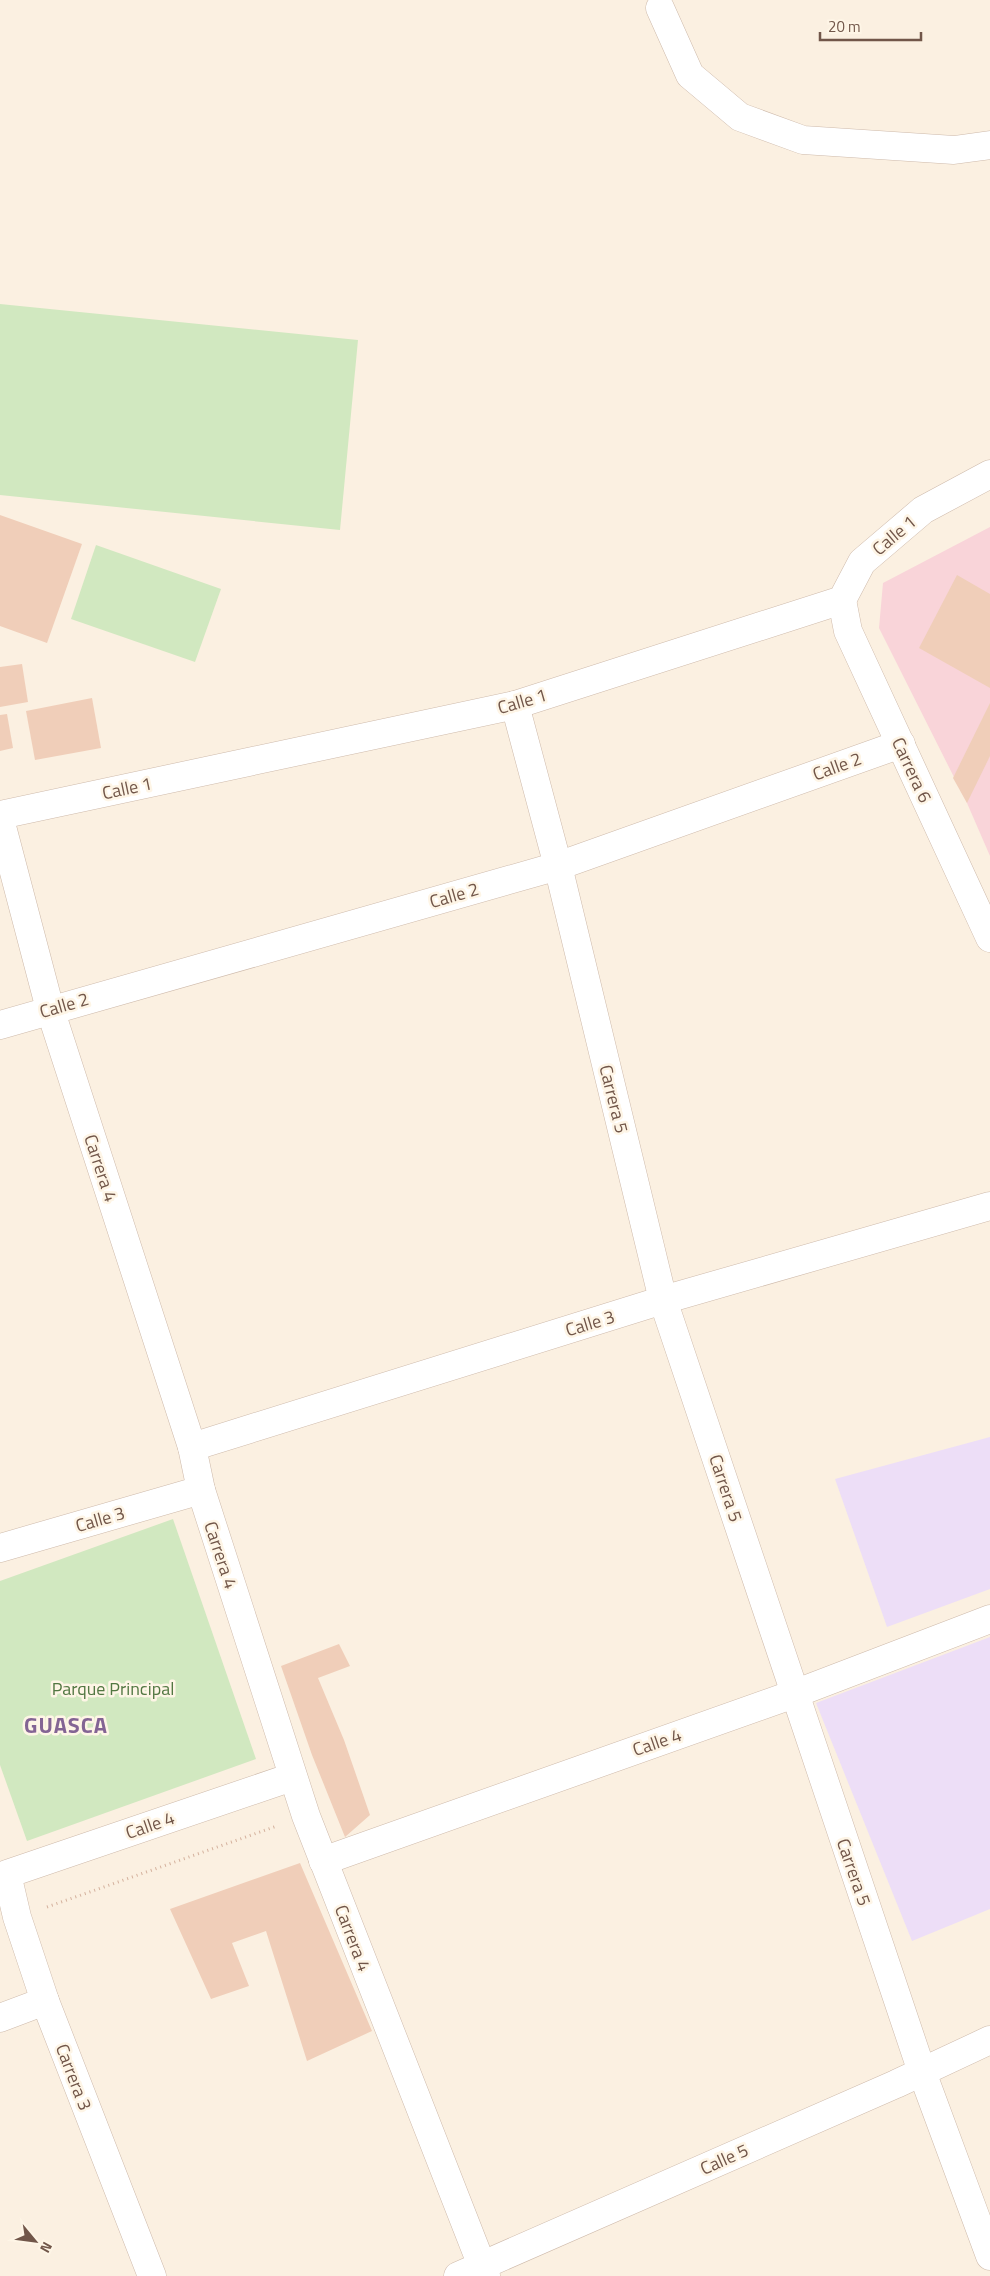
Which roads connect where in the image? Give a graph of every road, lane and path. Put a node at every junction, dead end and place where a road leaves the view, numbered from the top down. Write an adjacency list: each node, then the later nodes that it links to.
1 (660, 8): 2 (street)
2 (990, 145)
3 (990, 474): 4 (street, Calle 1)
4 (842, 600): 5 (street, Calle 1); 6 (street, Carrera 6)
5 (515, 705): 7 (street, Calle 1); 9 (street, Carrera 5)
6 (900, 744): 9 (street, Calle 2); 10 (street, Carrera 6)
7 (0, 815)
8 (0, 819): 12 (street, Carrera 4)
9 (558, 866): 12 (street, Calle 2); 15 (street, Carrera 5)
10 (982, 898): 11 (street, Carrera 6)
11 (990, 938)
12 (50, 1009): 13 (street, Calle 2); 16 (street, Carrera 4)
13 (0, 1025)
14 (990, 1206): 15 (street, Calle 3)
15 (663, 1300): 16 (street, Calle 3); 20 (street, Carrera 5)
16 (192, 1447): 17 (street, Carrera 4)
17 (201, 1490): 18 (street, Calle 3); 21 (street, Carrera 4)
18 (0, 1548)
19 (990, 1619): 20 (street, Calle 4)
20 (794, 1694): 23 (street, Calle 4); 29 (street, Carrera 5)
21 (292, 1777): 22 (street, Carrera 4); 24 (street, Calle 4)
22 (306, 1816): 23 (street, Carrera 4); 25 (path)
23 (322, 1861): 31 (street, Carrera 4)
24 (7, 1874): 25 (street, Carrera 3)
25 (17, 1918): 26 (street, Carrera 3)
26 (45, 2001): 27 (street); 32 (street, Carrera 3)
27 (0, 2018)
28 (990, 2040): 29 (street, Calle 5)
29 (922, 2072): 30 (street, Carrera 5); 31 (street, Calle 5)
30 (990, 2256)
31 (475, 2272)
32 (152, 2276)

